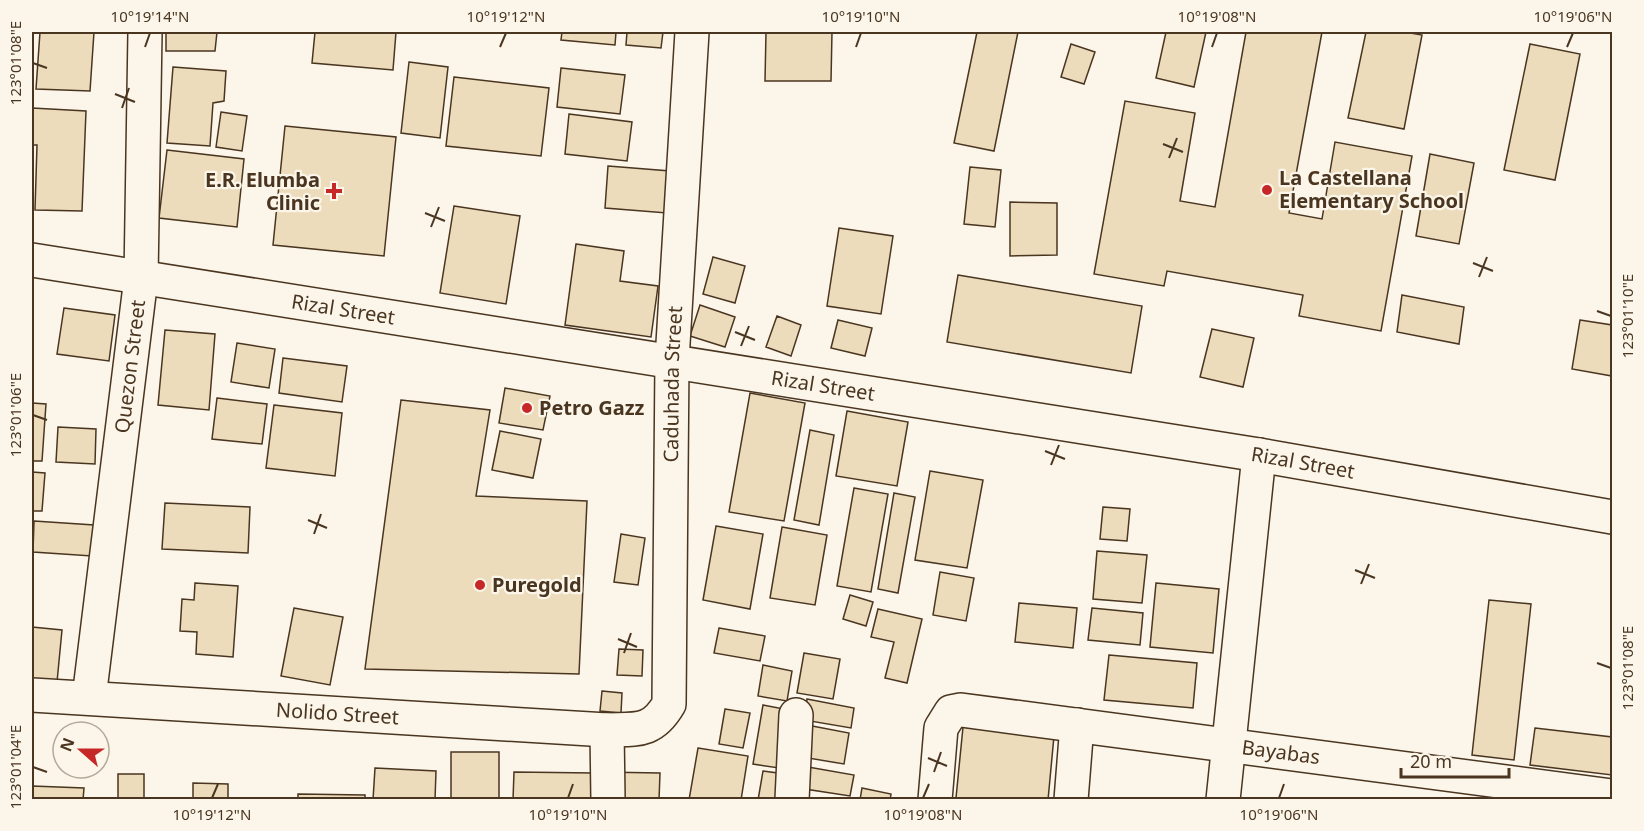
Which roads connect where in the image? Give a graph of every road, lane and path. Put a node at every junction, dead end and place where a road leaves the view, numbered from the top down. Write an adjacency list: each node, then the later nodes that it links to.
1 (145, 32): 4 (street, Quezon Street)
2 (692, 32): 5 (street, Caduhada Street)
3 (32, 260): 4 (street, Rizal Street)
4 (141, 278): 5 (street, Rizal Street); 9 (street, Quezon Street)
5 (672, 360): 6 (street, Rizal Street); 12 (street, Caduhada Street)
6 (1259, 455): 7 (street, Rizal Street); 14 (street)
7 (1612, 517)
8 (32, 695): 9 (street, Nolido Street)
9 (89, 698): 13 (street, Nolido Street)
10 (796, 715): 17 (street)
11 (1077, 725): 14 (street, Bayabas); 18 (street, Bayabas); 19 (street)
12 (645, 728): 13 (street, Nolido Street)
13 (607, 730): 16 (street)
14 (1228, 745): 15 (street, Bayabas); 20 (street)
15 (1612, 796)
16 (608, 800)
17 (792, 800)
18 (935, 800)
19 (1071, 800)
20 (1223, 800)

